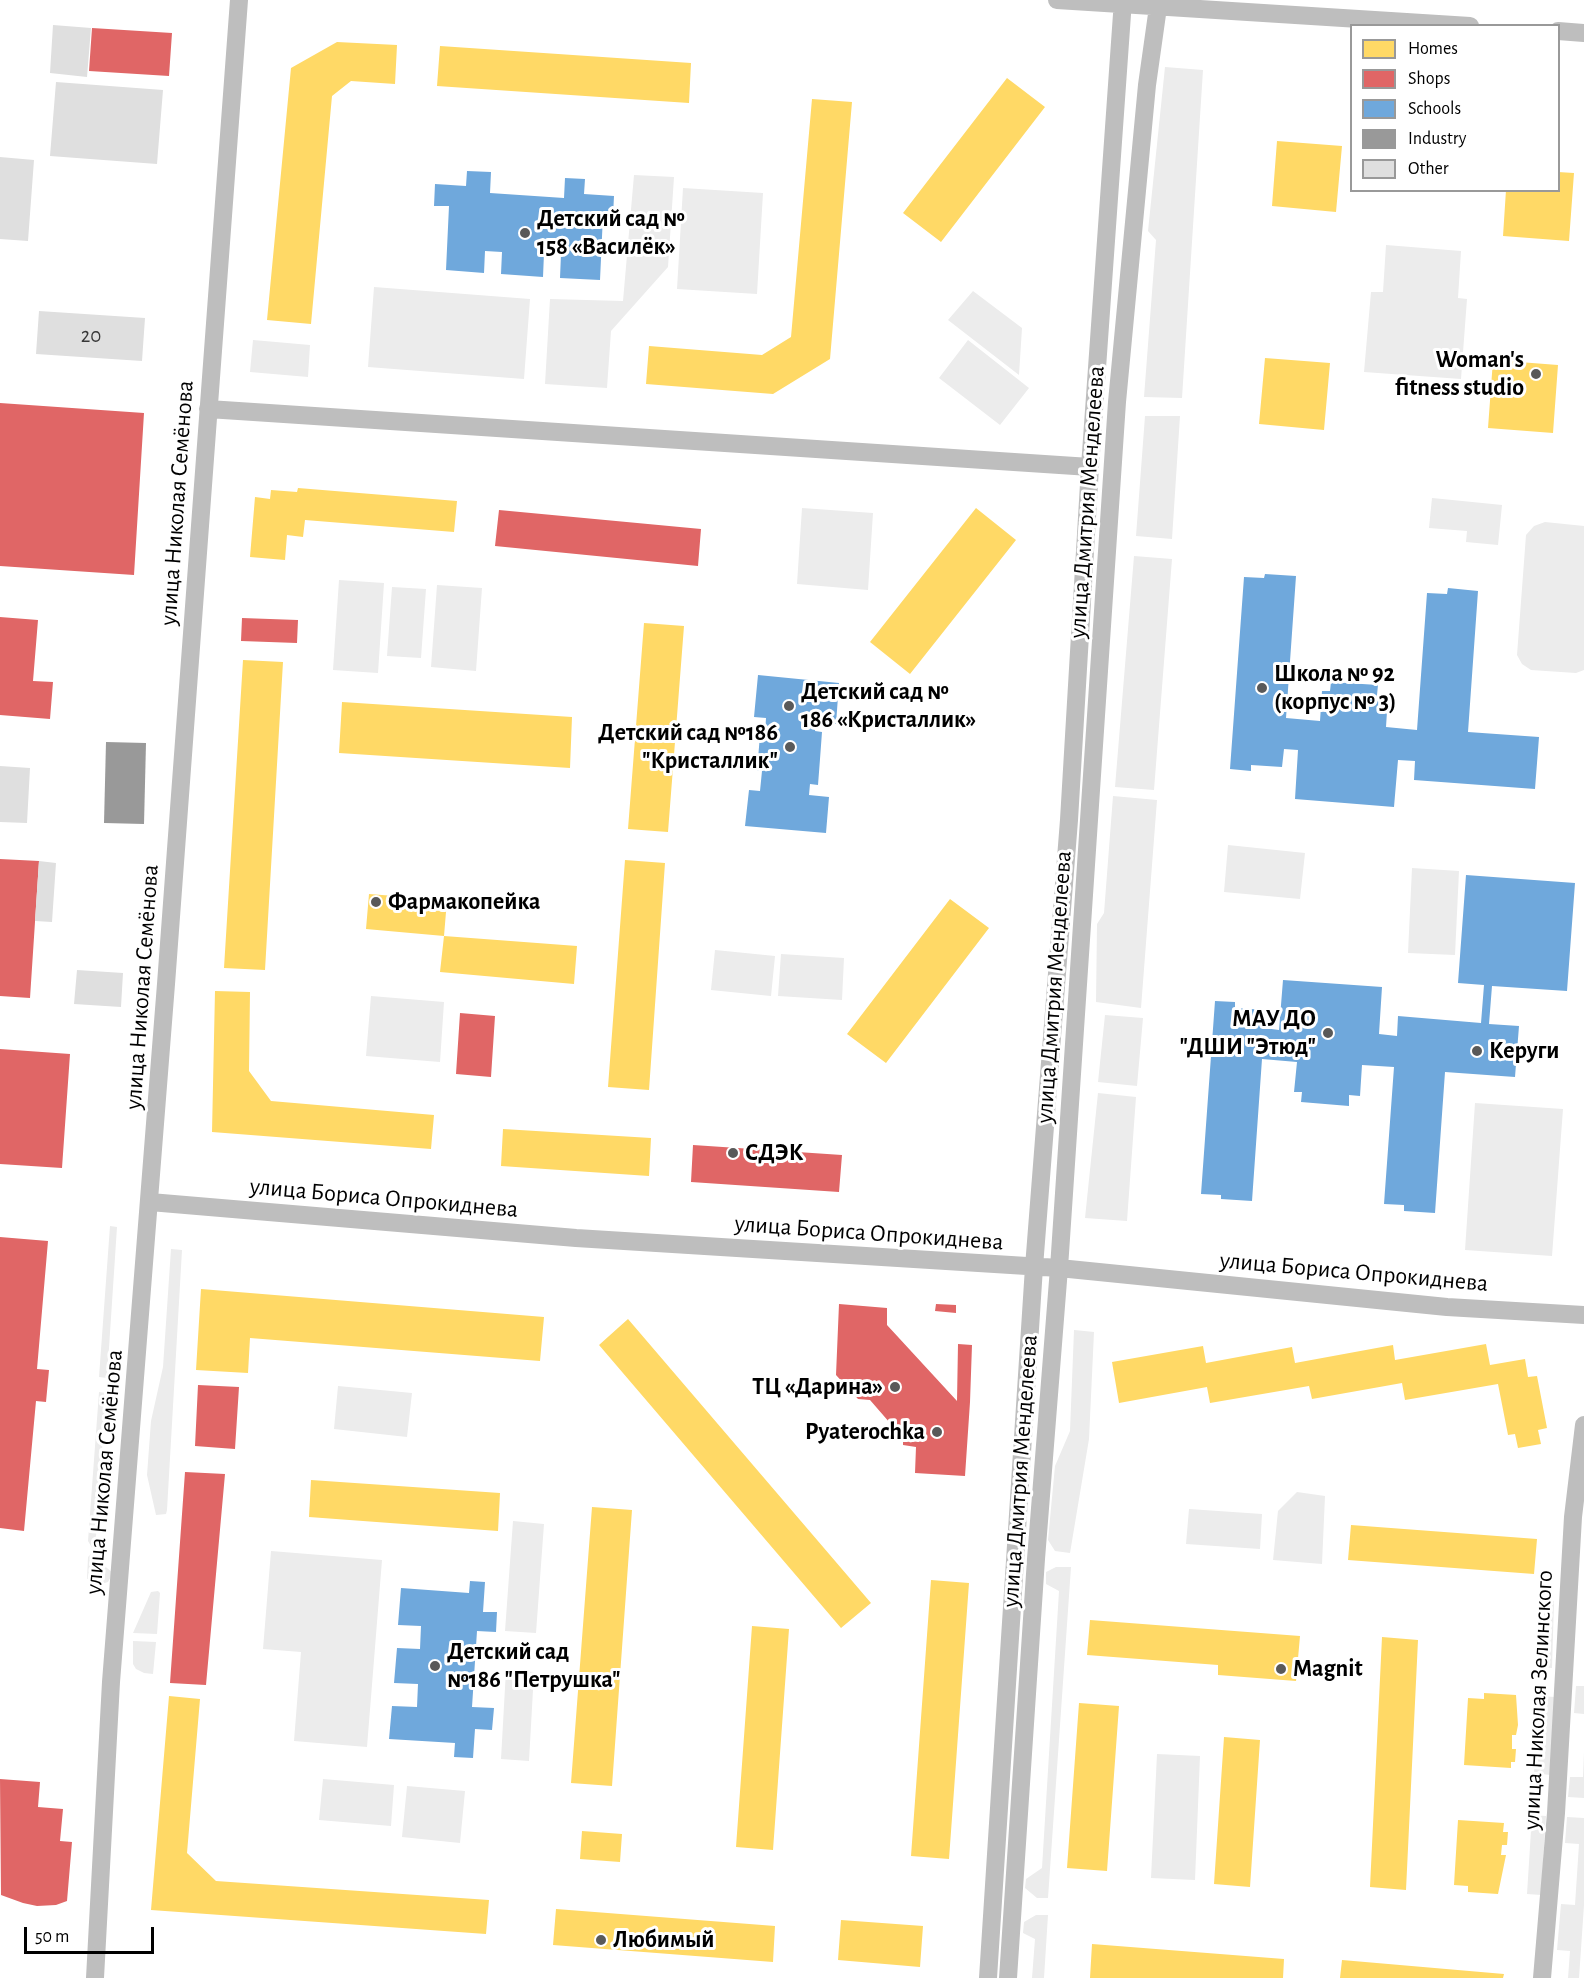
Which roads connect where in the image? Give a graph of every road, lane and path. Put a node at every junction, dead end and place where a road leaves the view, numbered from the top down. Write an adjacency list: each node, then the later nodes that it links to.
1 (238, 0): 8 (street, улица Николая Семёнова)
2 (1057, 0): 3 (street)
3 (1123, 2): 4 (street); 9 (street, улица Дмитрия Менделеева)
4 (1159, 3): 5 (street); 12 (street, улица Дмитрия Менделеева)
5 (1443, 24)
6 (1560, 31): 7 (street)
7 (1584, 33)
8 (208, 409): 9 (street); 10 (street, улица Николая Семёнова)
9 (1090, 468): 11 (street, улица Дмитрия Менделеева)
10 (150, 1202): 11 (street, улица Бориса Опрокиднева); 15 (street, улица Николая Семёнова)
11 (1034, 1268): 12 (street, улица Бориса Опрокиднева); 16 (street, улица Дмитрия Менделеева)
12 (1059, 1268): 13 (street, улица Бориса Опрокиднева); 17 (street, улица Дмитрия Менделеева)
13 (1584, 1315)
14 (1584, 1425): 18 (street, улица Николая Зелинского)
15 (95, 1978)
16 (988, 1978)
17 (1008, 1978)
18 (1542, 1978)

